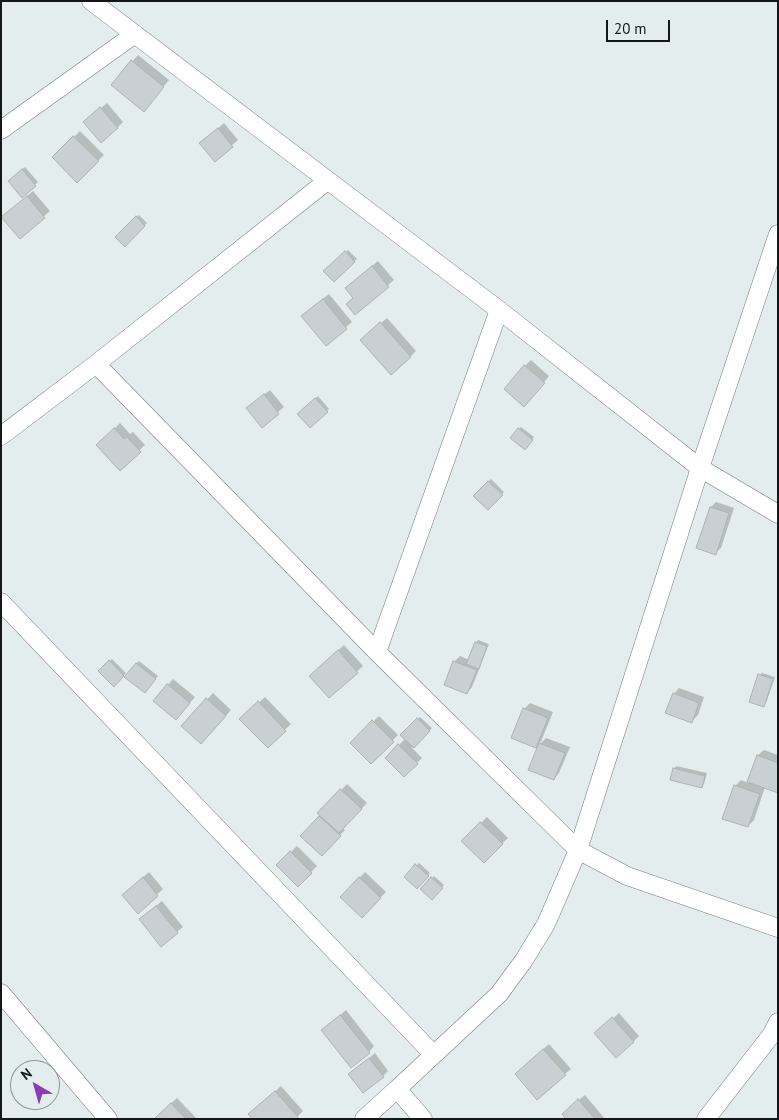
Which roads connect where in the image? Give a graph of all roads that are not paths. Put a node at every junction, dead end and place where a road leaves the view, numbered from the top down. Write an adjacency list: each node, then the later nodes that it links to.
1 (91, 1): 2 (street)
2 (135, 34): 3 (street); 4 (street)
3 (1, 130)
4 (327, 181): 6 (street); 7 (street)
5 (778, 234): 9 (street)
6 (499, 310): 9 (street); 12 (street)
7 (96, 364): 8 (street); 12 (street)
8 (1, 436)
9 (700, 468): 10 (street); 13 (street)
10 (778, 514)
11 (1, 602): 17 (street)
12 (377, 652): 13 (street)
13 (578, 850): 14 (street); 17 (street)
14 (778, 928)
15 (1, 994): 19 (street)
16 (778, 1022): 22 (street)
17 (433, 1054): 18 (street)
18 (397, 1088): 20 (street); 21 (street)
19 (108, 1119)
20 (364, 1119)
21 (422, 1119)
22 (706, 1119)

